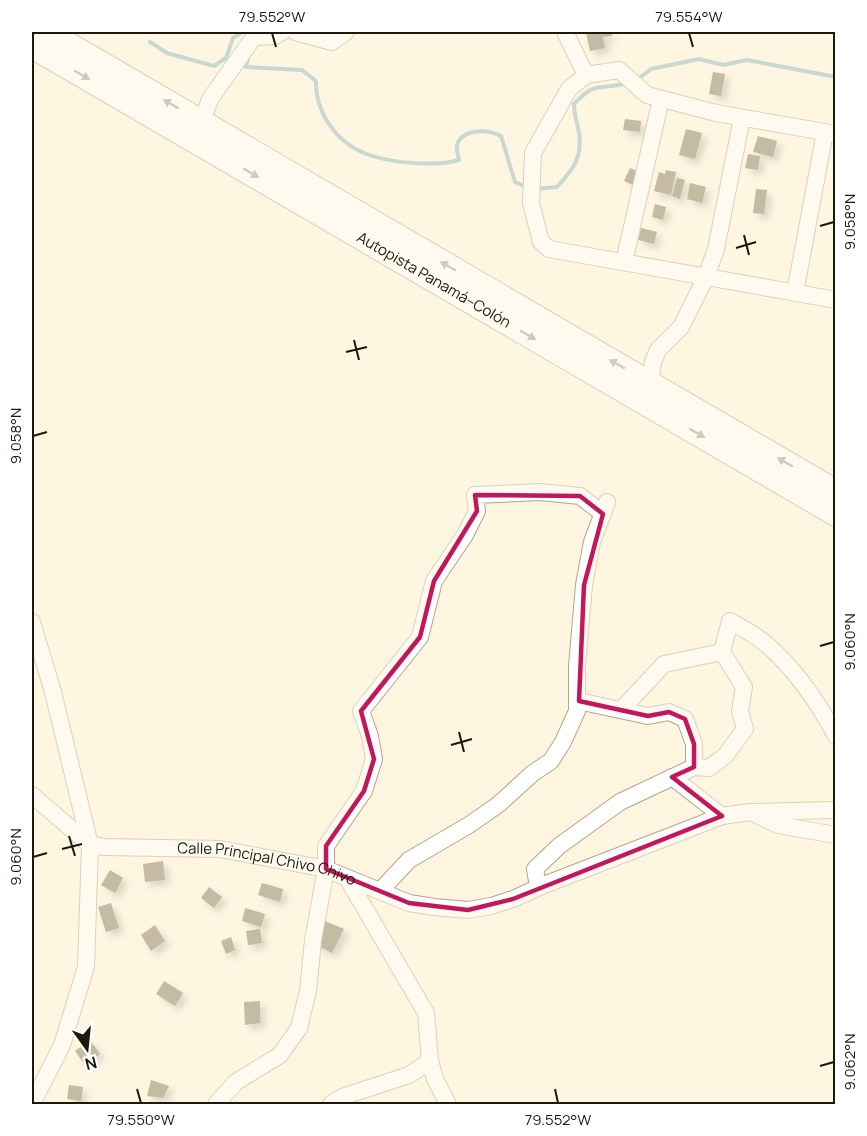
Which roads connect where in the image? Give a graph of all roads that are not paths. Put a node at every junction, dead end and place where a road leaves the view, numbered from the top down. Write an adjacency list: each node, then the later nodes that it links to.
1 (47, 32): 10 (highway, Autopista Panamá–Colón, one-way to 1)
2 (282, 32): 10 (street)
3 (295, 32): 4 (street)
4 (346, 32)
5 (565, 32): 7 (street)
6 (32, 46): 18 (highway, Autopista Panamá–Colón, one-way to 18)
7 (586, 75): 8 (street); 12 (street)
8 (654, 97): 9 (street); 12 (street)
9 (742, 118): 11 (street); 13 (street)
10 (202, 122): 16 (highway, Autopista Panamá–Colón, one-way to 10)
11 (830, 133): 14 (street)
12 (624, 262): 13 (street)
13 (706, 277): 14 (street); 16 (street)
14 (795, 293): 15 (street)
15 (836, 300)
16 (650, 384): 17 (highway, Autopista Panamá–Colón, one-way to 16)
17 (836, 492)
18 (836, 514)
19 (32, 621): 31 (street)
20 (722, 651): 22 (street); 23 (street); 24 (street)
21 (578, 701): 22 (street); 32 (street); 35 (street)
22 (621, 710): 24 (street)
23 (836, 736)
24 (694, 767): 25 (street)
25 (672, 777): 29 (street); 34 (street)
26 (32, 795): 31 (street)
27 (836, 810): 28 (street, Calle Principal Chivo Chivo)
28 (750, 812): 29 (street, Calle Principal Chivo Chivo); 30 (street)
29 (722, 816): 34 (street, Calle Principal Chivo Chivo)
30 (836, 835)
31 (90, 845): 32 (street, Calle Principal Chivo Chivo); 37 (street)
32 (326, 869): 33 (street, Calle Principal Chivo Chivo); 38 (street)
33 (347, 878): 35 (street, Calle Principal Chivo Chivo); 36 (street)
34 (538, 887): 35 (street, Calle Principal Chivo Chivo)
35 (380, 891)
36 (430, 1061): 39 (street); 40 (street)
37 (32, 1104)
38 (216, 1104)
39 (331, 1104)
40 (448, 1104)

